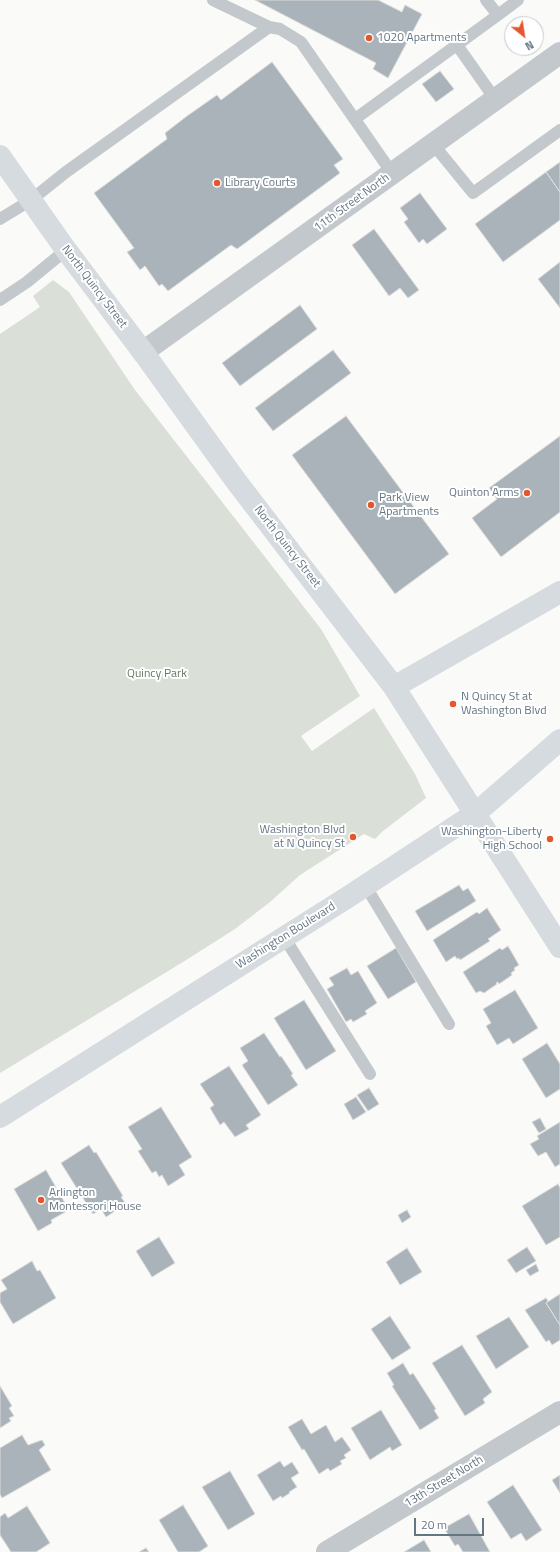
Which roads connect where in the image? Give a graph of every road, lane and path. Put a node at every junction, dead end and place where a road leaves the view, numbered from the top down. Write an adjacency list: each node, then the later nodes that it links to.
1 (213, 0): 5 (lane)
2 (486, 0): 4 (lane)
3 (518, 0): 4 (lane)
4 (498, 15): 6 (lane)
5 (268, 27): 9 (lane); 14 (lane)
6 (457, 45): 8 (lane); 9 (lane)
7 (560, 53): 8 (street, 11th Street North)
8 (496, 99): 11 (street, 11th Street North)
9 (355, 119): 13 (lane)
10 (560, 130): 11 (lane)
11 (432, 144): 13 (street, 11th Street North)
12 (0, 156): 14 (main road, North Quincy Street)
13 (392, 173): 18 (street, 11th Street North)
14 (31, 200): 15 (lane); 16 (main road, North Quincy Street)
15 (0, 219)
16 (66, 250): 17 (lane); 18 (main road, North Quincy Street)
17 (0, 300)
18 (143, 352): 20 (main road, North Quincy Street)
19 (560, 592): 20 (main road)
20 (394, 686): 22 (main road, North Quincy Street)
21 (560, 740): 22 (main road, Washington Boulevard)
22 (476, 814): 23 (main road, Washington Boulevard); 25 (main road, North Quincy Street)
23 (366, 885): 24 (main road, Washington Boulevard); 26 (lane)
24 (284, 937): 27 (lane); 28 (main road, Washington Boulevard)
25 (560, 947)
26 (449, 1024)
27 (370, 1074)
28 (0, 1117)
29 (560, 1412): 30 (street, 13th Street North)
30 (327, 1552)

